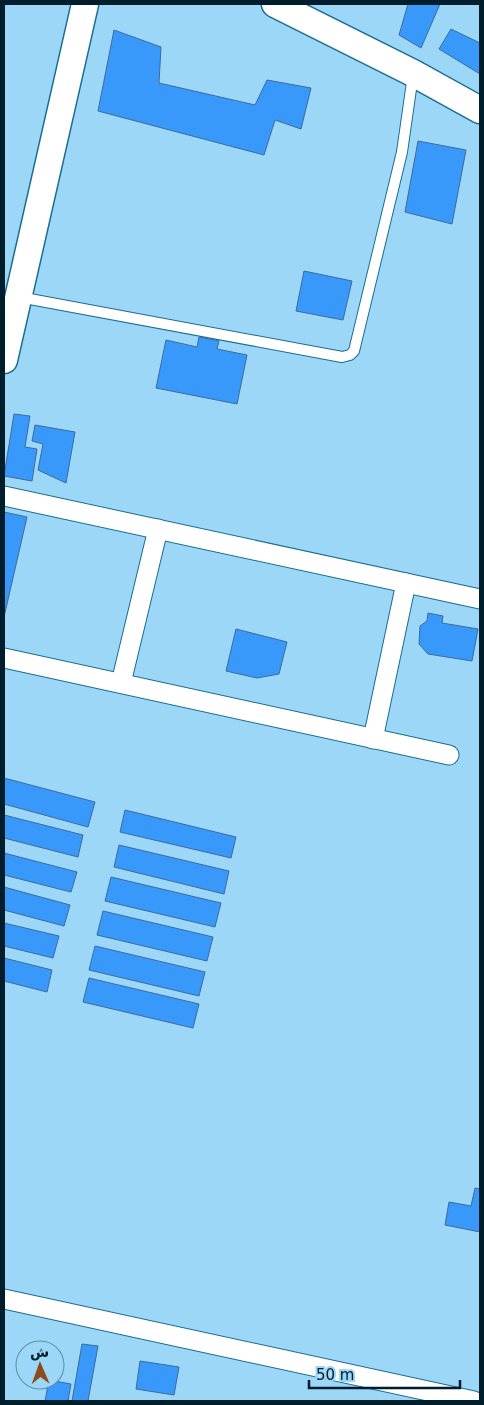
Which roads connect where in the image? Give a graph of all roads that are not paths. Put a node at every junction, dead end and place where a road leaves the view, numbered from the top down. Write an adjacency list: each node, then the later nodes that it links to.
1 (85, 4): 5 (street)
2 (275, 4): 3 (street)
3 (413, 73): 4 (street); 5 (lane)
4 (480, 110)
5 (18, 296): 6 (street)
6 (4, 360)
7 (4, 496): 8 (street)
8 (158, 529): 9 (street); 12 (street)
9 (406, 583): 10 (street); 13 (street)
10 (480, 599)
11 (4, 658): 12 (street)
12 (121, 683): 13 (street)
13 (374, 739): 14 (street)
14 (448, 755)
15 (4, 1299): 16 (street)
16 (474, 1401)

